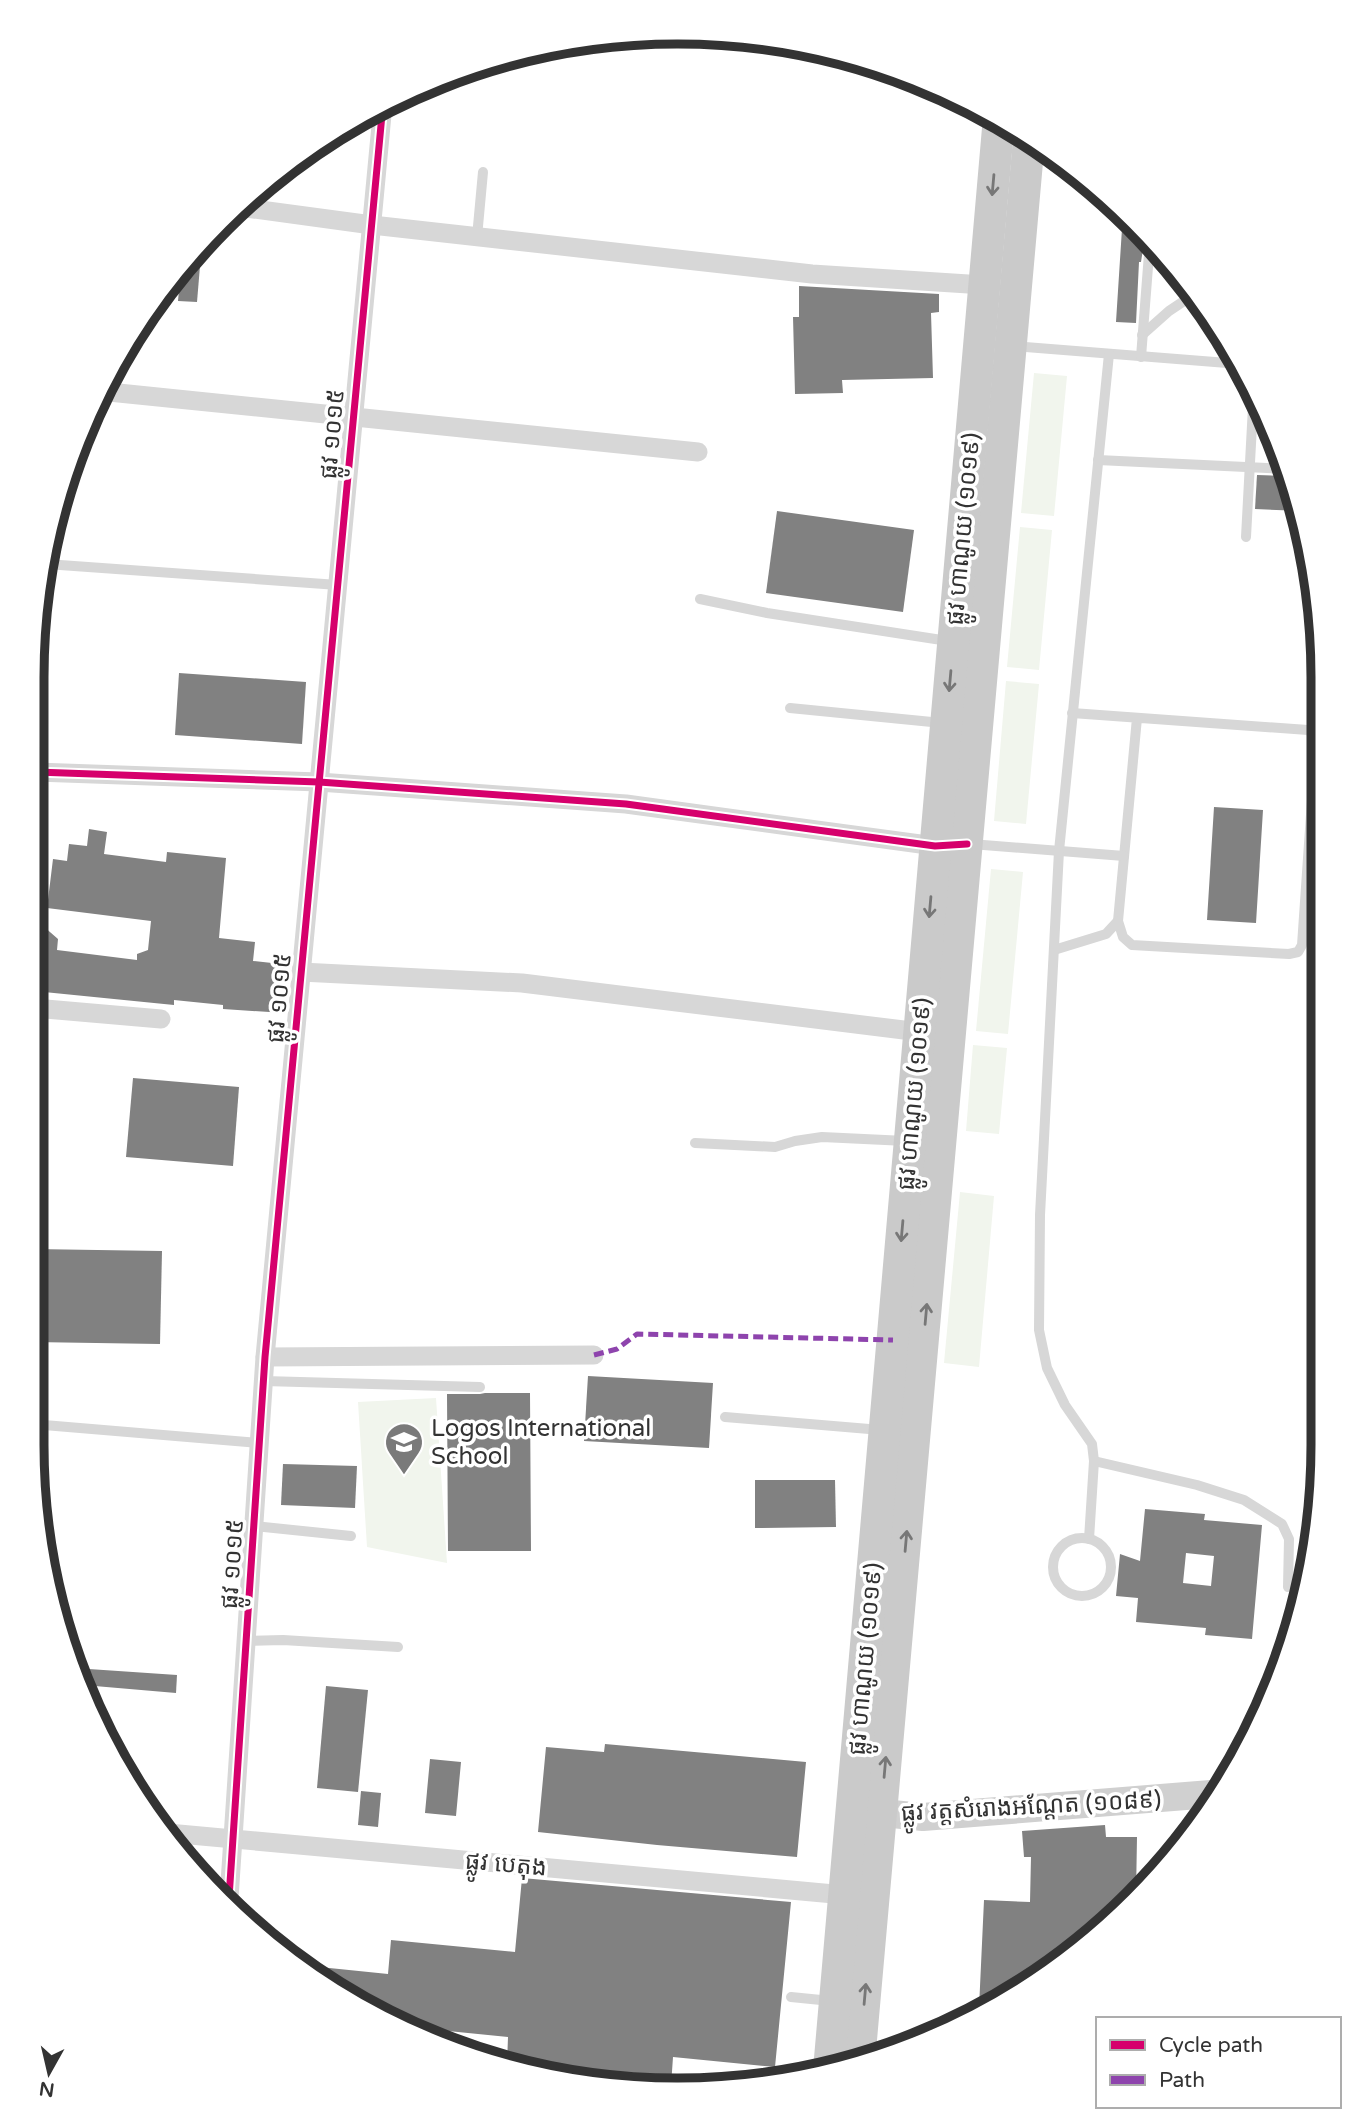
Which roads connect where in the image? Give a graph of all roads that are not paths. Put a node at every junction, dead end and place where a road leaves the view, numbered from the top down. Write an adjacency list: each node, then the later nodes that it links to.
1 (382, 117): 6 (street, ផ្លូវ ១០១៥)
2 (998, 131): 9 (main road, ផ្លូវ ហាណូយ (១០១៩), one-way to 9)
3 (1028, 150): 12 (main road, ផ្លូវ ហាណូយ (១០១៩))
4 (483, 172): 7 (lane)
5 (251, 209): 6 (street)
6 (372, 225): 7 (street); 18 (street, ផ្លូវ ១០១៥)
7 (477, 237): 9 (street)
8 (1149, 254): 11 (lane)
9 (984, 285): 27 (main road, ផ្លូវ ហាណូយ (១០១៩))
10 (1186, 300): 11 (lane)
11 (1142, 335): 14 (lane)
12 (1011, 346): 13 (lane); 36 (main road, ផ្លូវ ហាណូយ (១០១៩))
13 (1109, 354): 14 (lane); 20 (lane)
14 (1141, 356): 15 (lane)
15 (1228, 364)
16 (112, 392): 18 (street)
17 (1253, 412): 21 (lane)
18 (353, 418): 19 (street); 25 (street, ផ្លូវ ១០១៥)
19 (698, 452)
20 (1098, 460): 21 (lane); 29 (lane)
21 (1250, 467): 22 (lane); 23 (lane)
22 (1276, 468)
23 (1246, 537)
24 (54, 565): 25 (lane)
25 (338, 585): 34 (street, ផ្លូវ ១០១៥)
26 (701, 599): 27 (lane)
27 (954, 642): 31 (main road, ផ្លូវ ហាណូយ (១០១៩), one-way to 31)
28 (790, 708): 31 (lane)
29 (1072, 713): 30 (lane); 38 (lane)
30 (1137, 718): 32 (lane); 39 (lane)
31 (946, 723): 37 (main road, ផ្លូវ ហាណូយ (១០១៩))
32 (1311, 732)
33 (44, 772): 34 (street)
34 (319, 782): 37 (street); 42 (street, ផ្លូវ ១០១៥)
35 (1311, 814): 40 (lane)
36 (967, 844): 37 (street); 38 (lane); 64 (main road, ផ្លូវ ហាណូយ (១០១៩), one-way to 36)
37 (935, 846): 45 (main road, ផ្លូវ ហាណូយ (១០១៩), one-way to 45)
38 (1059, 851): 39 (lane); 41 (lane)
39 (1124, 856): 40 (lane)
40 (1118, 921): 41 (lane)
41 (1054, 950): 56 (lane)
42 (300, 972): 45 (street); 49 (street, ផ្លូវ ១០១៥)
43 (44, 1009): 44 (street)
44 (161, 1019)
45 (920, 1032): 46 (main road, ផ្លូវ ហាណូយ (១០១៩))
46 (910, 1142): 47 (lane); 54 (main road, ផ្លូវ ហាណូយ (១០១៩), one-way to 54)
47 (695, 1143)
48 (594, 1355): 49 (street)
49 (265, 1357): 50 (street, ផ្លូវ ១០១៥)
50 (264, 1381): 51 (lane); 55 (street, ផ្លូវ ១០១៥)
51 (480, 1387)
52 (725, 1417): 54 (lane)
53 (44, 1425): 55 (lane)
54 (885, 1430): 64 (main road, ផ្លូវ ហាណូយ (១០១៩))
55 (260, 1443): 57 (street, ផ្លូវ ១០១៥)
56 (1094, 1461): 59 (lane); 60 (lane)
57 (254, 1526): 58 (lane); 61 (street, ផ្លូវ ១០១៥)
58 (351, 1536)
59 (1089, 1539): 59 (lane)
60 (1287, 1587)
61 (247, 1642): 62 (lane); 66 (street, ផ្លូវ ១០១៥)
62 (398, 1647)
63 (1206, 1794): 64 (main road, ផ្លូវ វត្តសំរោងអណ្ដែត (១០៨៩))
64 (867, 1812): 68 (main road, ផ្លូវ ហាណូយ (១០១៩)); 71 (main road, ផ្លូវ ហាណូយ (១០១៩), one-way to 64)
65 (178, 1834): 66 (street, ផ្លូវ បេតុង)
66 (234, 1839): 67 (street, ផ្លូវ ១០១៥); 68 (street, ផ្លូវ បេតុង)
67 (229, 1893)
68 (845, 1895): 70 (main road, ផ្លូវ ហាណូយ (១០១៩))
69 (790, 1997): 70 (lane)
70 (835, 2001): 72 (main road, ផ្លូវ ហាណូយ (១០១៩))
71 (859, 2052)
72 (830, 2060)

